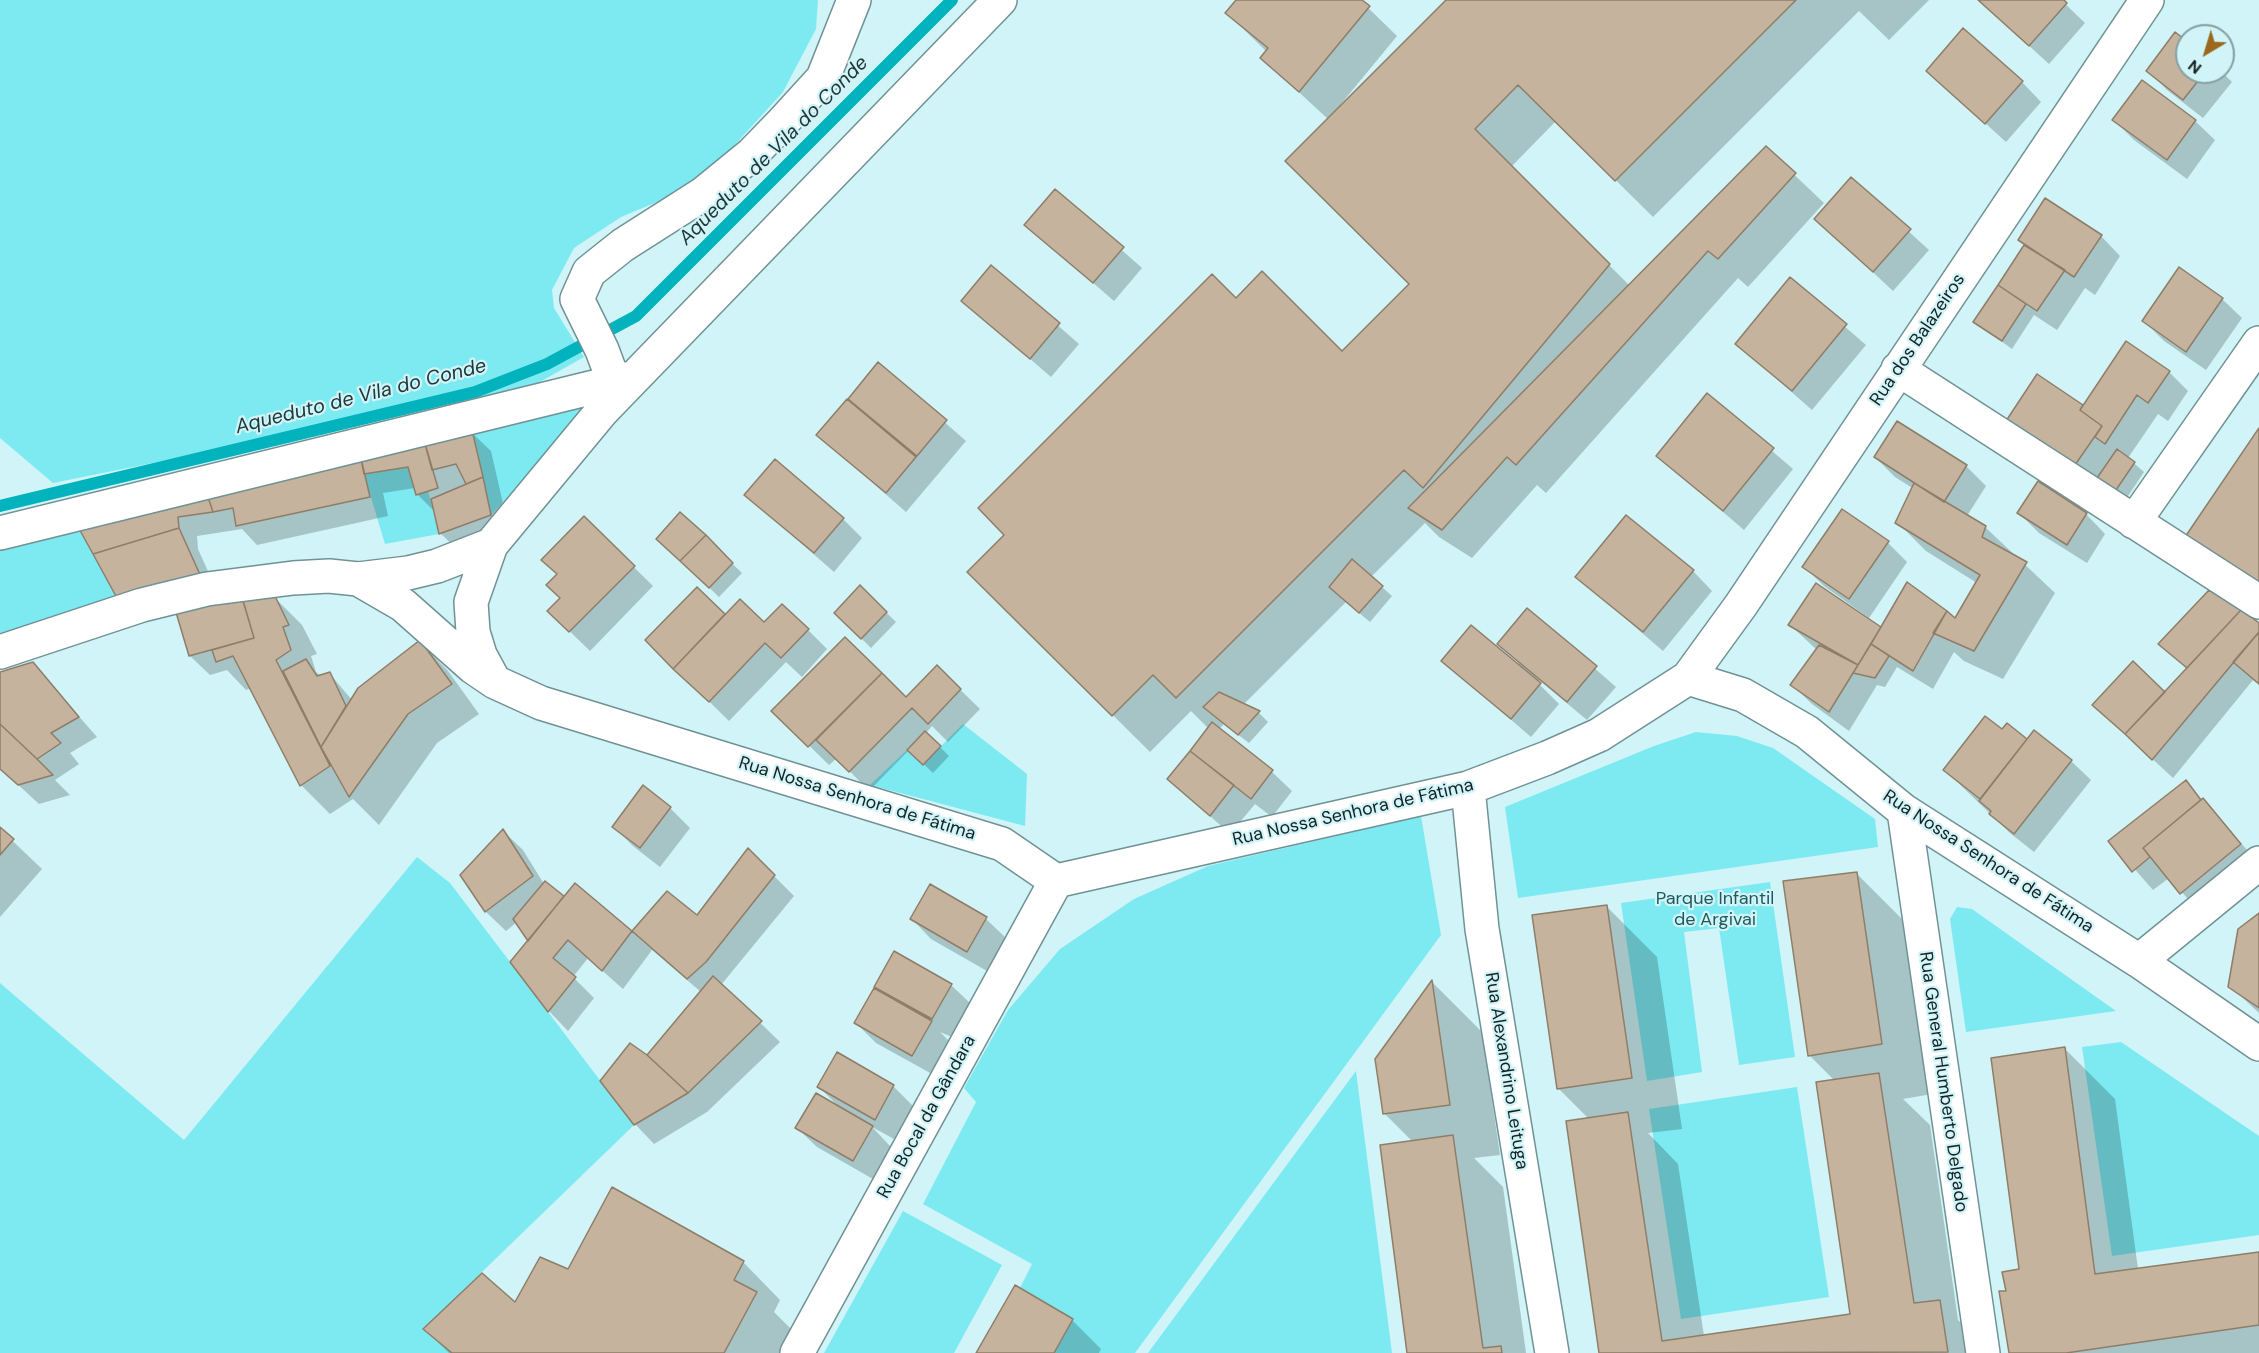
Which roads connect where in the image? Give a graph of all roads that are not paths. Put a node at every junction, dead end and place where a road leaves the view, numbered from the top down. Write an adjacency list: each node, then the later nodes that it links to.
1 (855, 0): 6 (street)
2 (1000, 0): 6 (street)
3 (2147, 0): 5 (street, Rua dos Balazeiros)
4 (2259, 343): 7 (street)
5 (1898, 369): 7 (street); 13 (street, Rua dos Balazeiros)
6 (625, 380): 8 (street); 9 (street)
7 (2134, 522): 11 (street)
8 (0, 533)
9 (491, 545): 10 (street); 14 (street)
10 (358, 579): 12 (street); 14 (street, Rua Nossa Senhora de Fátima)
11 (2259, 602)
12 (0, 652)
13 (1688, 678): 15 (street, Rua Nossa Senhora de Fátima); 16 (street, Rua Nossa Senhora de Fátima)
14 (495, 682): 18 (street, Rua Nossa Senhora de Fátima)
15 (1468, 788): 18 (street, Rua Nossa Senhora de Fátima); 22 (street, Rua Alexandrino Leituga)
16 (1904, 811): 19 (street, Rua Nossa Senhora de Fátima); 23 (street, Rua General Humberto Delgado)
17 (2259, 862): 19 (street)
18 (1056, 881): 21 (street, Rua Bocal da Gândara)
19 (2139, 961): 20 (street, Rua Nossa Senhora de Fátima)
20 (2259, 1044)
21 (797, 1353)
22 (1552, 1353)
23 (1983, 1353)

